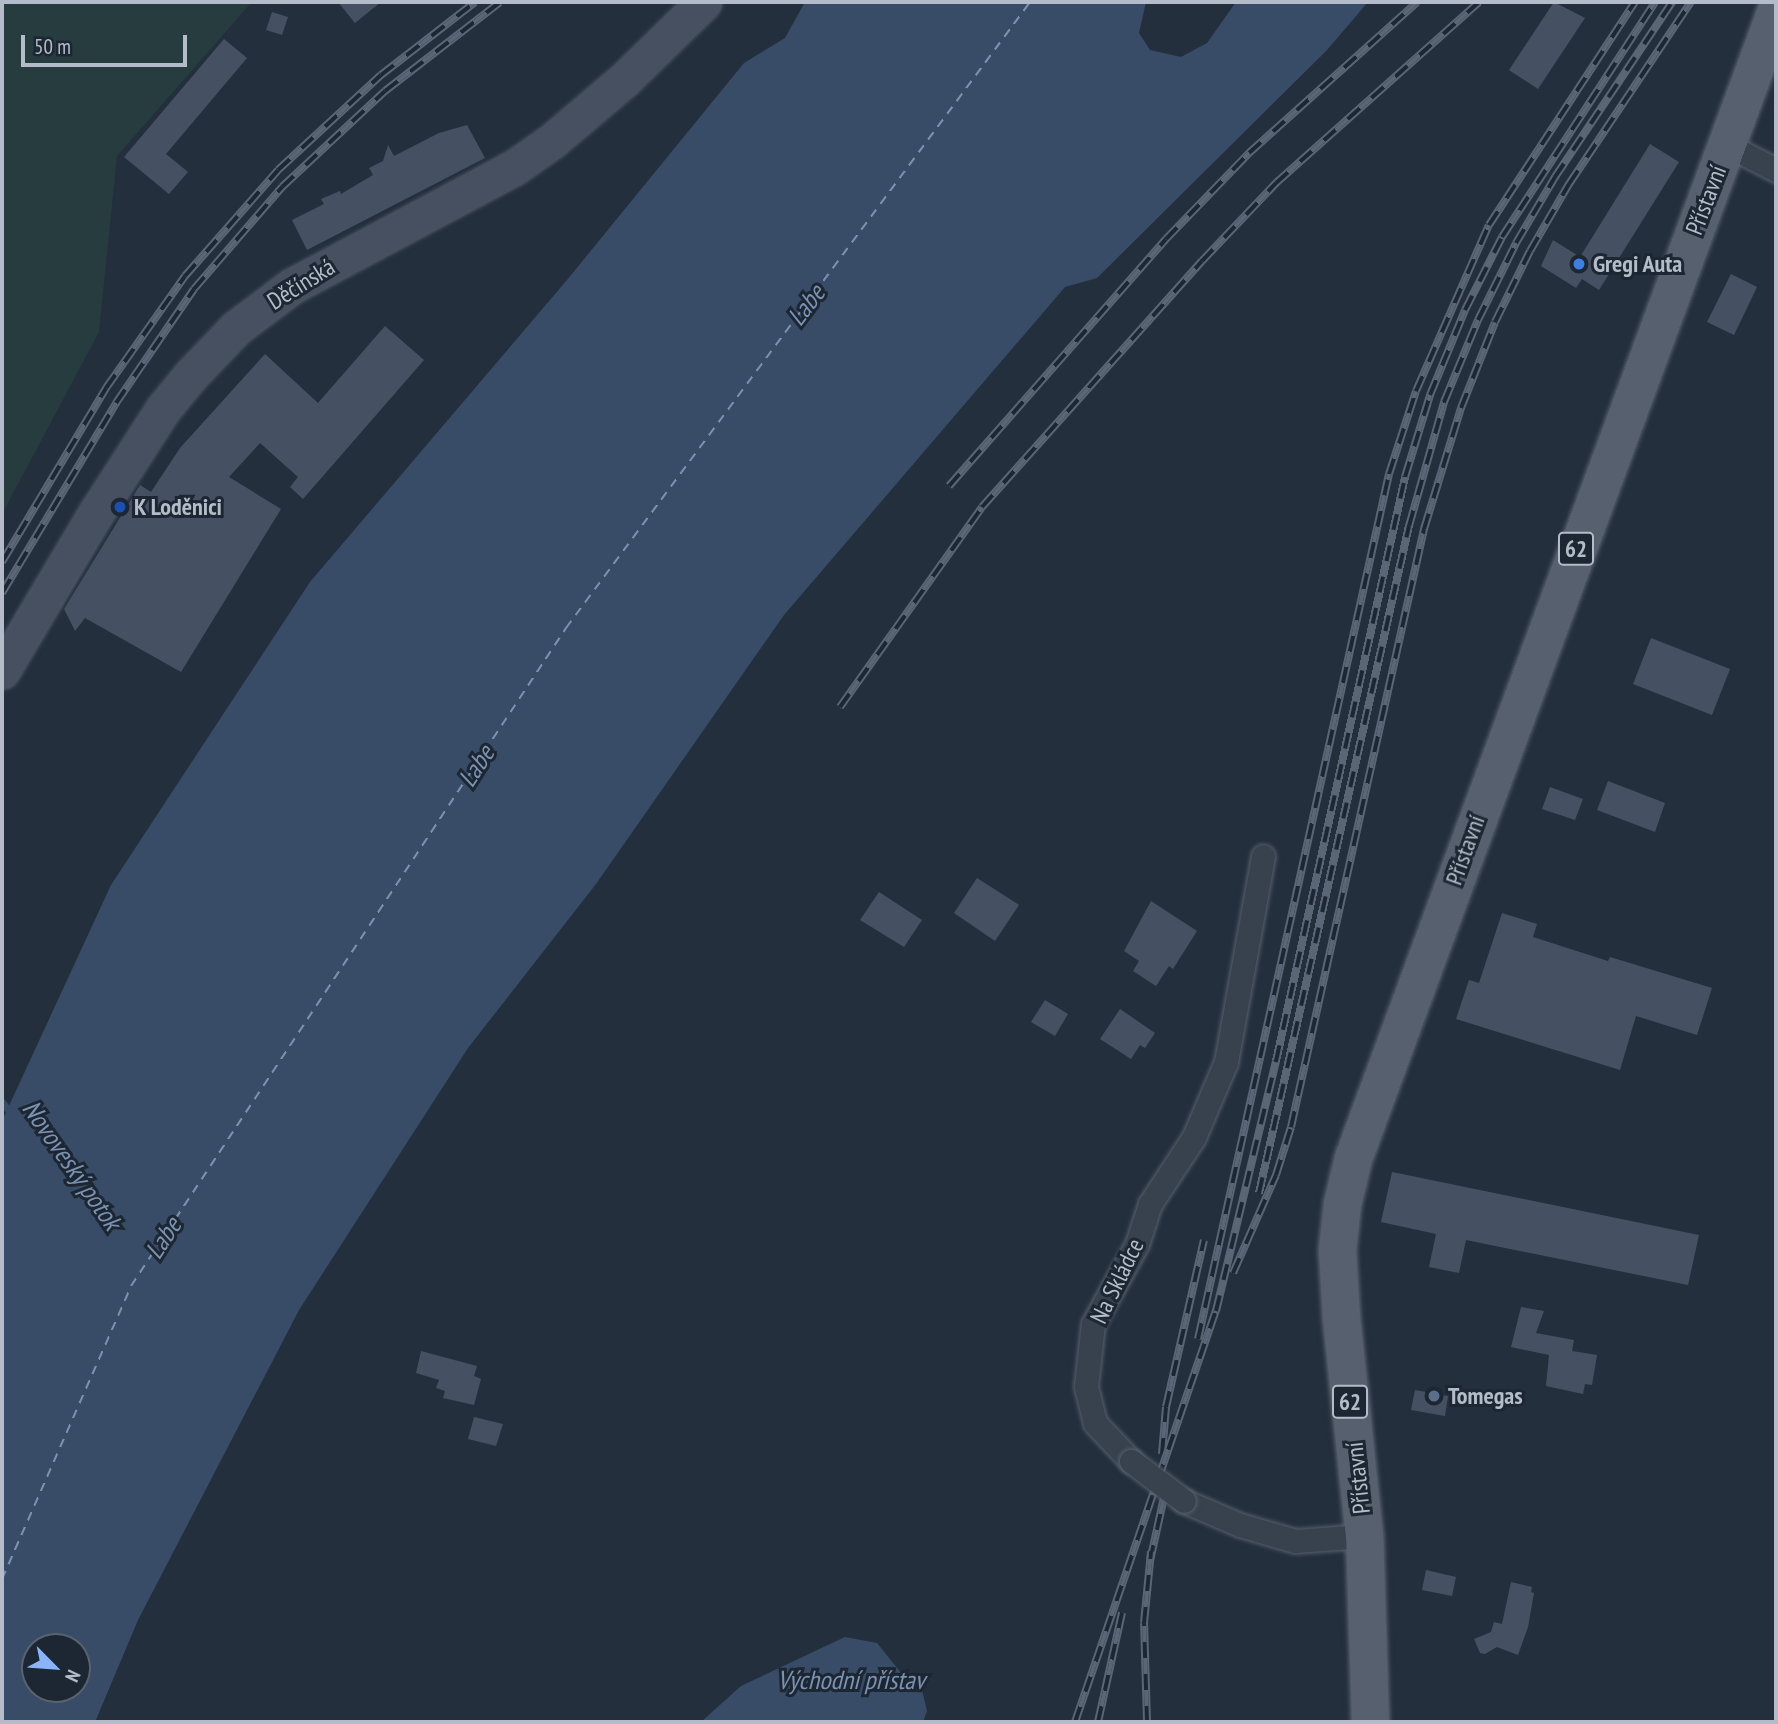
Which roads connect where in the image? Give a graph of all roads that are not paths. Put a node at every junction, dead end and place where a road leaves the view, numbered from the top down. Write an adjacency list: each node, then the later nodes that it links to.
1 (704, 2): 5 (main road, Děčínská)
2 (1776, 10): 3 (main road, Přístavní / 62)
3 (1727, 145): 4 (street); 7 (main road, Přístavní / 62)
4 (1776, 170)
5 (2, 671)
6 (1263, 856): 7 (street, Na Skládce, bridge)
7 (1364, 1536): 8 (main road, Přístavní / 62)
8 (1370, 1722)

